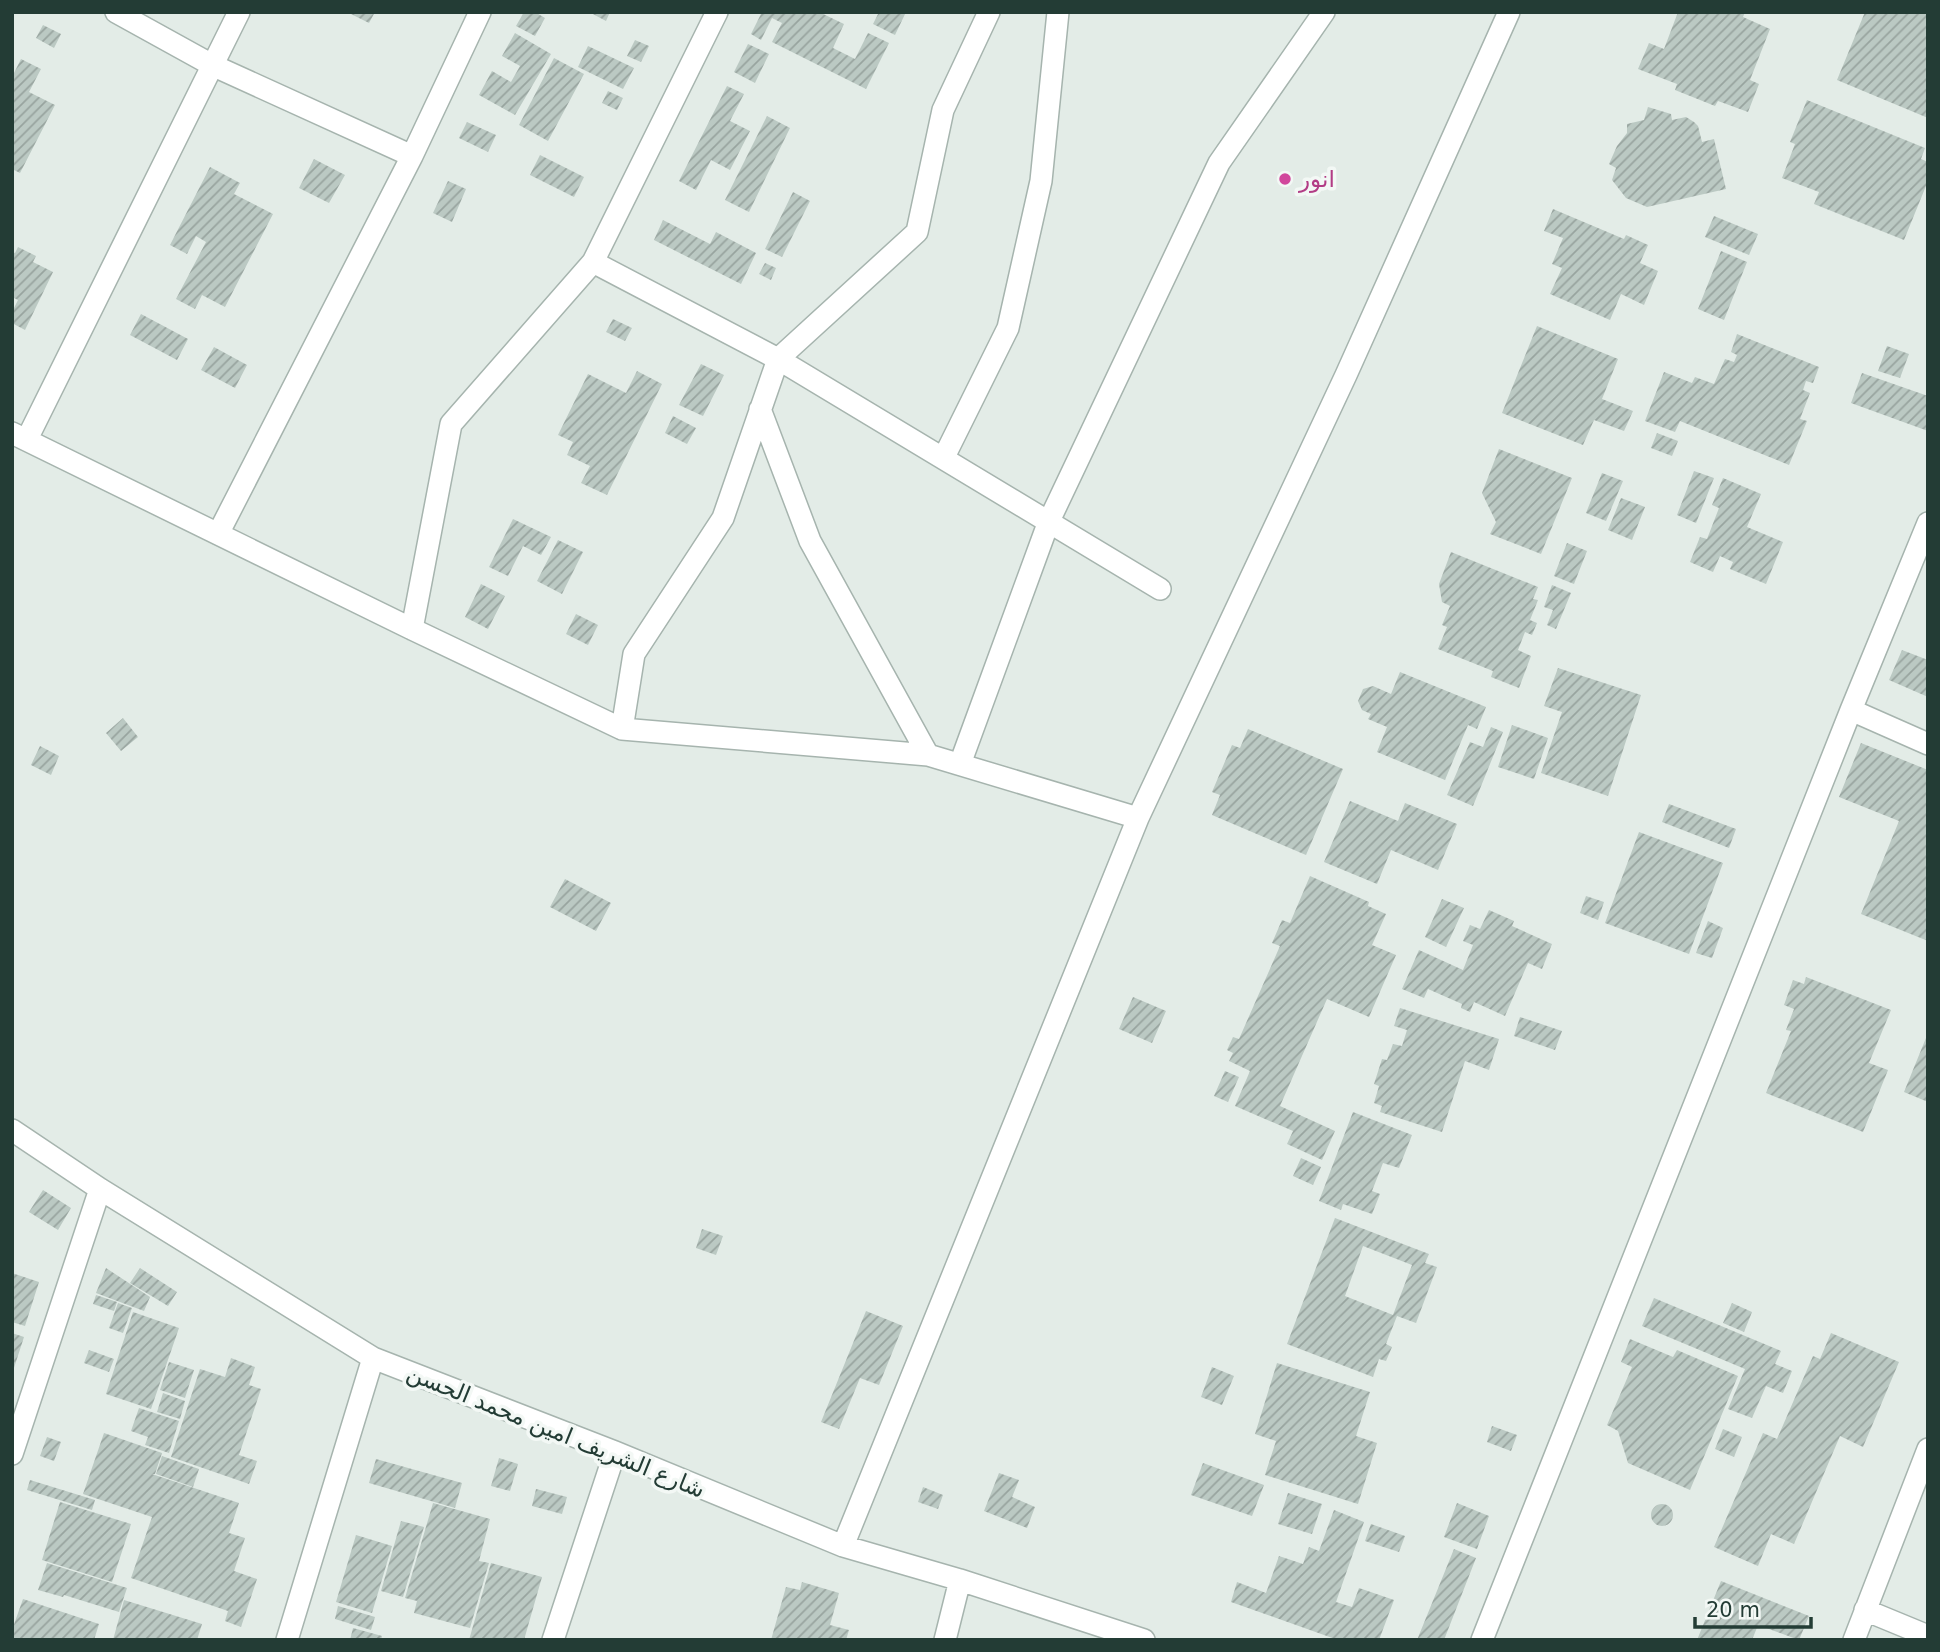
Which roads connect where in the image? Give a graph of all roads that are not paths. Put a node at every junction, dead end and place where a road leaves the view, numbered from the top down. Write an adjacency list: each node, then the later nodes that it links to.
1 (116, 12): 9 (street)
2 (239, 12): 9 (street)
3 (480, 12): 10 (street)
4 (717, 12): 11 (street)
5 (989, 12): 12 (street)
6 (1058, 12): 15 (street)
7 (1324, 12): 16 (street)
8 (1510, 12): 26 (street)
9 (212, 65): 10 (street); 14 (street)
10 (412, 156): 18 (street)
11 (593, 262): 12 (street); 20 (street)
12 (778, 359): 13 (street); 15 (street)
13 (760, 408): 22 (street); 24 (street)
14 (20, 436): 18 (street)
15 (944, 457): 16 (street)
16 (1049, 521): 19 (street); 25 (street)
17 (1928, 523): 21 (street)
18 (218, 534): 20 (street)
19 (1160, 589)
20 (412, 629): 22 (street)
21 (1851, 710): 23 (street); 41 (street)
22 (622, 729): 24 (street)
23 (1928, 744)
24 (928, 755): 25 (street)
25 (960, 764): 26 (street)
26 (1138, 818): 33 (street)
27 (12, 1130): 28 (street, شارع الشريف امين محمد الحسن)
28 (100, 1189): 29 (street, شارع الشريف امين محمد الحسن); 32 (street)
29 (373, 1359): 31 (street, شارع الشريف امين محمد الحسن); 37 (street)
30 (1928, 1449): 35 (street)
31 (614, 1452): 33 (street, شارع الشريف امين محمد الحسن); 38 (street)
32 (12, 1454)
33 (843, 1546): 34 (street, شارع الشريف امين محمد الحسن)
34 (960, 1580): 39 (street); 40 (street, شارع الشريف امين محمد الحسن)
35 (1865, 1610): 36 (street); 42 (street)
36 (1928, 1636)
37 (287, 1640)
38 (553, 1640)
39 (945, 1640)
40 (1144, 1640)
41 (1482, 1640)
42 (1854, 1640)

